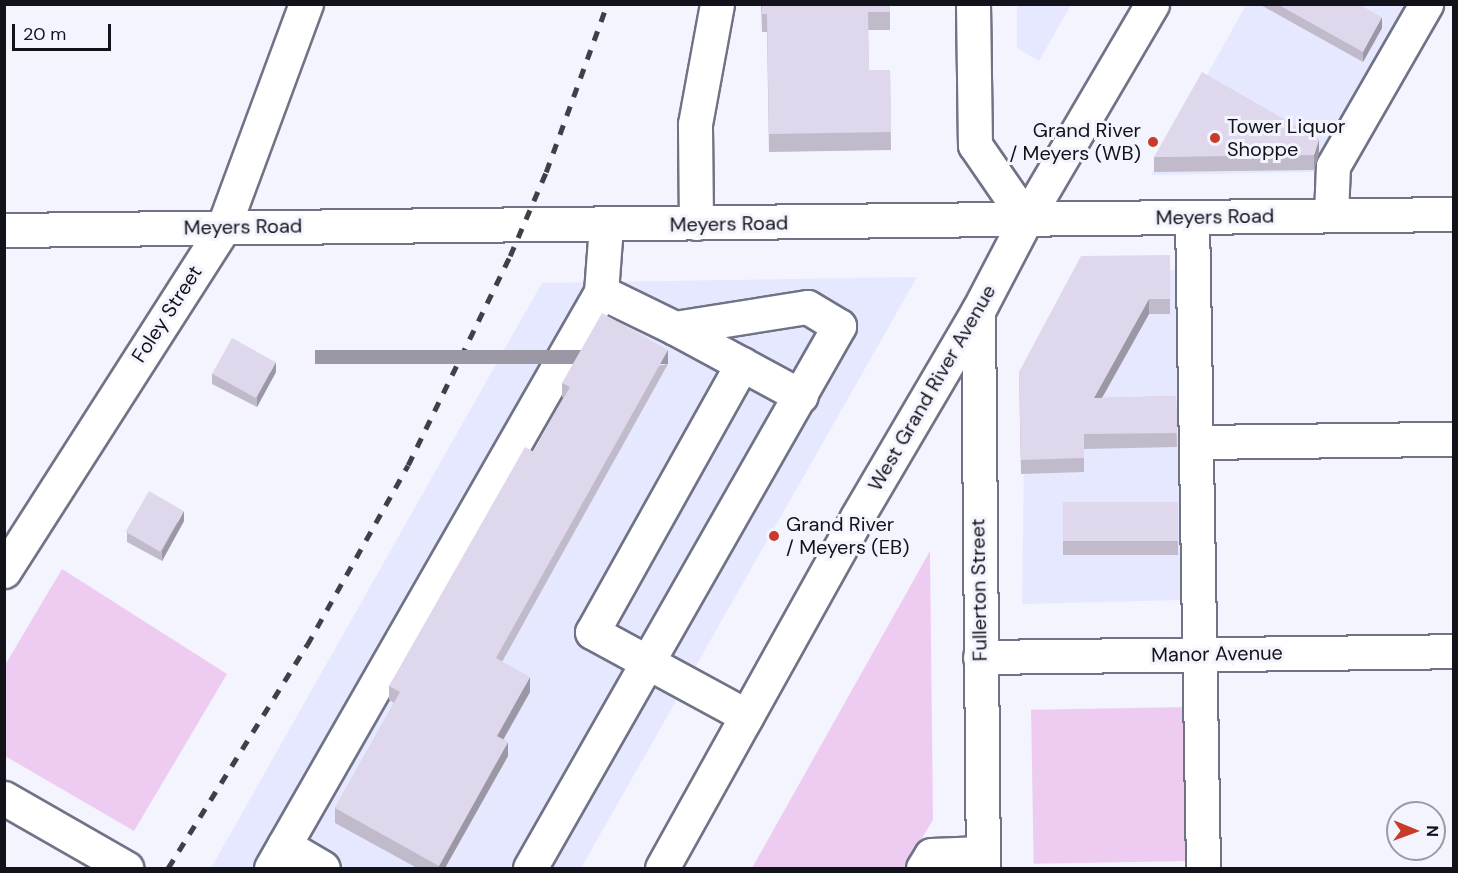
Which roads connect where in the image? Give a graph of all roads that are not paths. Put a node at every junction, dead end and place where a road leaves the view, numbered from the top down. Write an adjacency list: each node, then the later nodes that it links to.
1 (306, 4): 12 (street, Foley Street)
2 (717, 4): 10 (street)
3 (974, 4): 9 (street)
4 (1152, 4): 9 (street, West Grand River Avenue)
5 (1426, 4): 7 (street)
6 (1454, 214): 7 (street, Meyers Road)
7 (1331, 215): 8 (street, Meyers Road)
8 (1192, 217): 9 (street, Meyers Road); 20 (street)
9 (1026, 219): 10 (street, Meyers Road); 15 (street, West Grand River Avenue)
10 (696, 224): 11 (street, Meyers Road)
11 (606, 226): 12 (street, Meyers Road); 14 (street)
12 (223, 228): 13 (street, Meyers Road); 21 (street, Foley Street)
13 (4, 230)
14 (601, 292): 16 (street); 28 (street)
15 (978, 310): 24 (street, Fullerton Street); 26 (street, West Grand River Avenue)
16 (675, 328): 17 (street); 18 (street)
17 (742, 364): 18 (street); 25 (street)
18 (801, 396): 25 (street)
19 (1454, 438): 20 (street)
20 (1196, 442): 23 (street)
21 (4, 571)
22 (1454, 651): 23 (street, Manor Avenue)
23 (1198, 654): 24 (street, Manor Avenue); 35 (street)
24 (980, 657): 29 (street, Fullerton Street)
25 (650, 662): 26 (street); 32 (street)
26 (747, 716): 33 (street, West Grand River Avenue)
27 (4, 798): 30 (street)
28 (277, 857): 31 (street)
29 (983, 861): 34 (street)
30 (126, 868)
31 (323, 868)
32 (530, 868)
33 (662, 868)
34 (923, 868)
35 (1203, 868)

